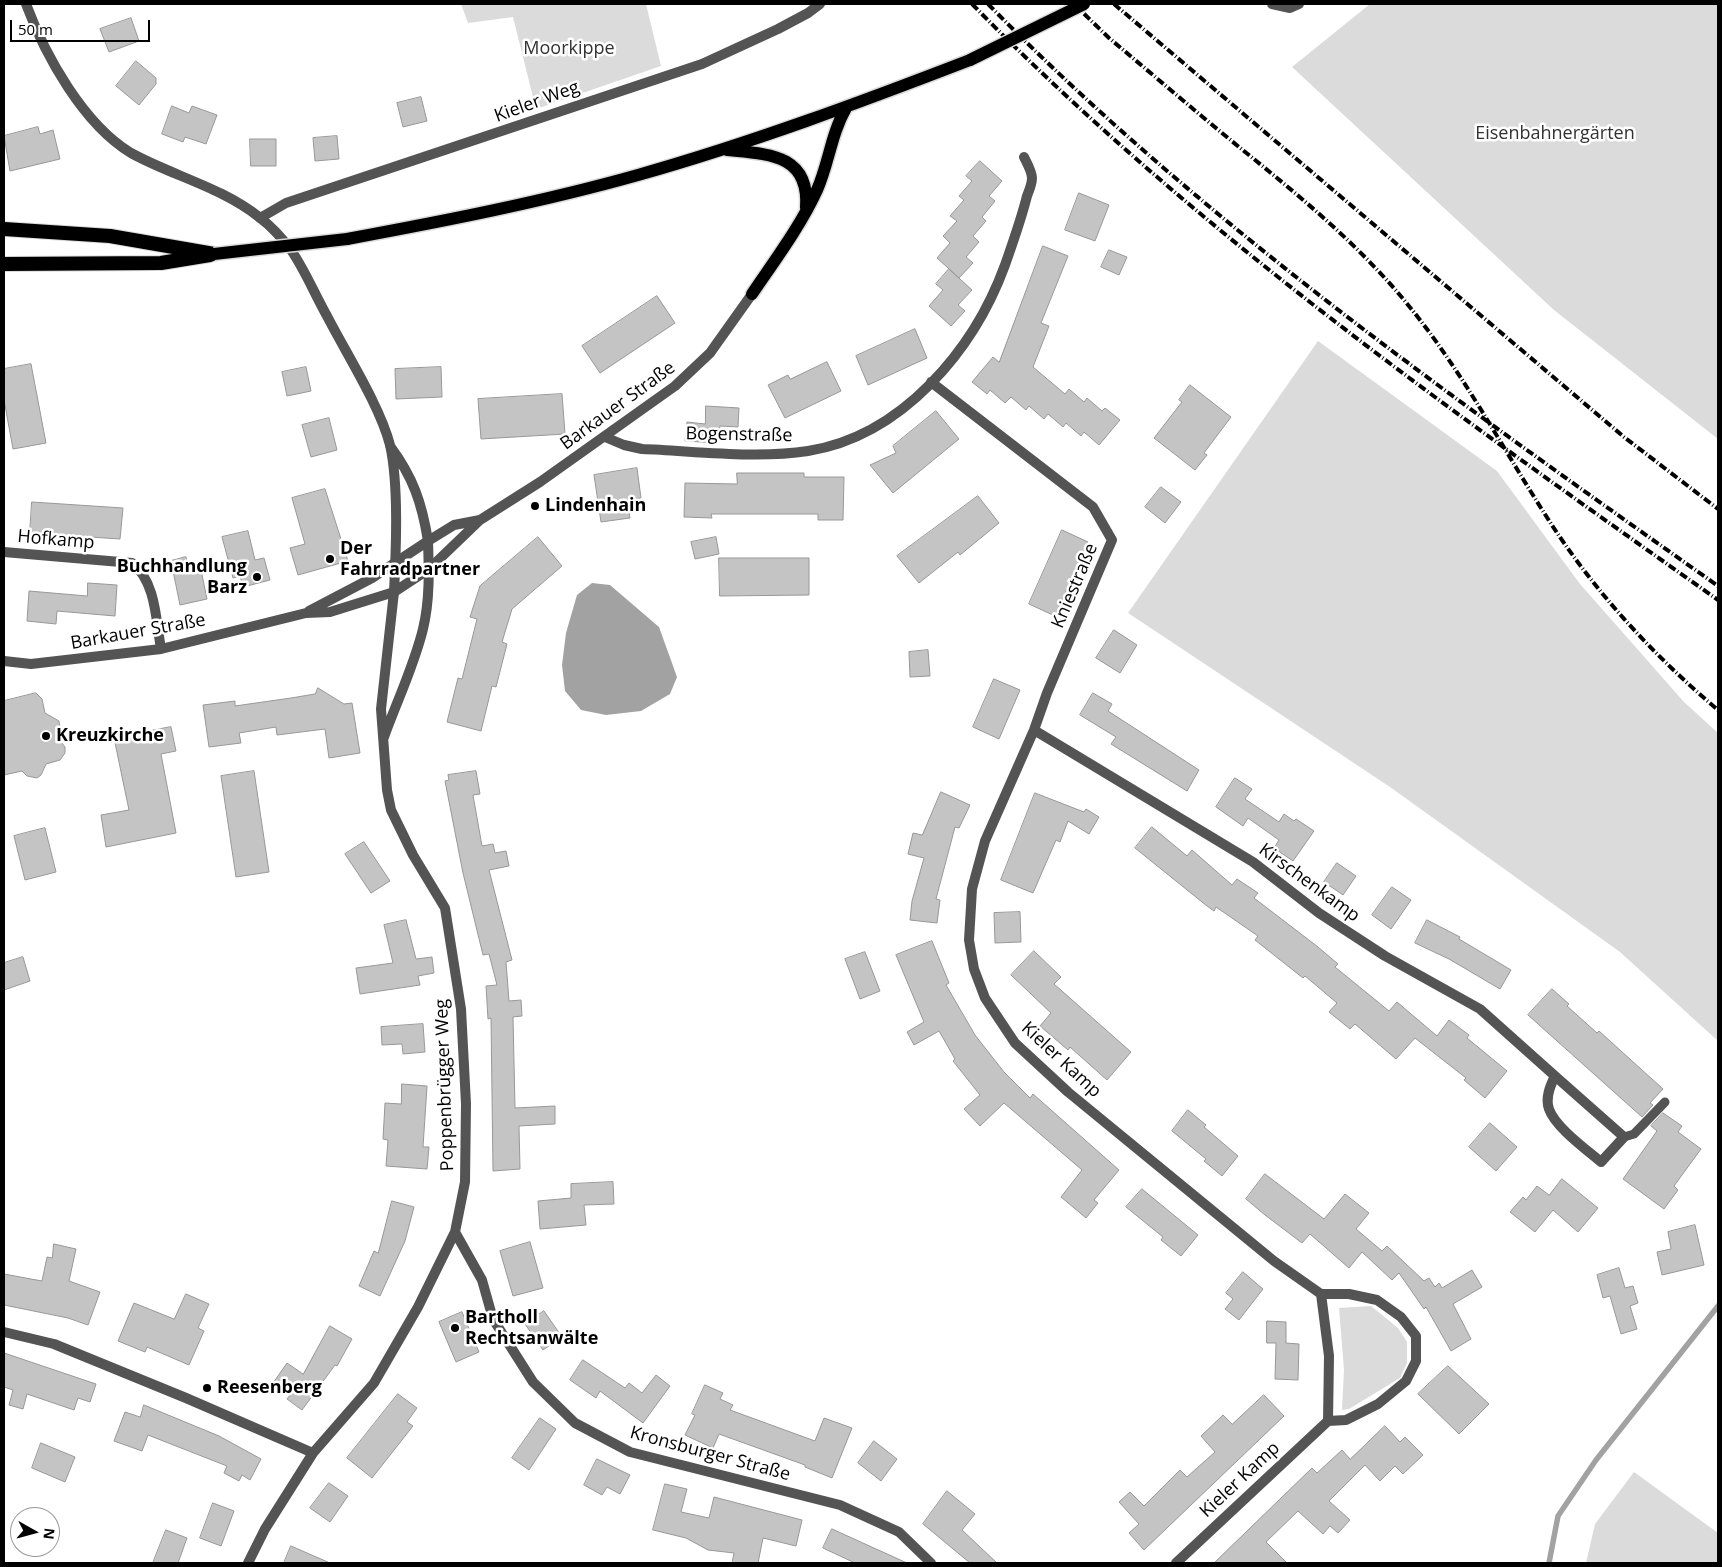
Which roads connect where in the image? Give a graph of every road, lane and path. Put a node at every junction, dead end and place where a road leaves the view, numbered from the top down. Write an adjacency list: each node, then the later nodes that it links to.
1 (26, 4): 10 (street)
2 (820, 4): 10 (street, Kieler Weg)
3 (1084, 4): 6 (main road, bridge)
4 (1272, 4): 5 (street)
5 (1299, 4)
6 (846, 108): 7 (main road); 9 (main road)
7 (721, 150): 9 (main road); 12 (main road, bridge)
8 (1024, 157): 15 (street, Bogenstraße)
9 (806, 214): 14 (main road)
10 (260, 218): 17 (street)
11 (4, 229): 12 (highway)
12 (214, 254): 13 (highway)
13 (4, 264)
14 (752, 294): 16 (street, Barkauer Straße)
15 (931, 382): 16 (street, Bogenstraße); 27 (street, Kniestraße)
16 (605, 437): 18 (street, Barkauer Straße)
17 (390, 445): 19 (street); 21 (street)
18 (480, 520): 19 (street, Barkauer Straße); 22 (street, Barkauer Straße)
19 (428, 541): 21 (street, Barkauer Straße); 22 (street, Poppenbrügger Weg)
20 (4, 552): 25 (street, Hofkamp)
21 (396, 563): 23 (street, Poppenbrügger Weg); 24 (street, Barkauer Straße)
22 (429, 569): 23 (street, Barkauer Straße); 28 (street, Poppenbrügger Weg)
23 (394, 592): 24 (street, Barkauer Straße); 28 (street, Poppenbrügger Weg)
24 (306, 613): 25 (street, Barkauer Straße)
25 (161, 648): 26 (street, Barkauer Straße)
26 (4, 661)
27 (1034, 730): 29 (street, Kirschenkamp); 33 (street, Kieler Kamp)
28 (383, 738): 32 (street, Poppenbrügger Weg)
29 (1555, 1076): 31 (street, Kirschenkamp); 31 (street)
30 (1665, 1102): 31 (lane)
31 (1624, 1137)
32 (455, 1232): 36 (street, Poppenbrügger Weg); 38 (street, Kronsburger Straße)
33 (1321, 1294): 35 (street); 35 (street)
34 (4, 1332): 36 (street)
35 (1328, 1421): 39 (street, Kieler Kamp)
36 (313, 1453): 37 (street, Poppenbrügger Weg)
37 (248, 1563)
38 (931, 1563)
39 (1176, 1563)

